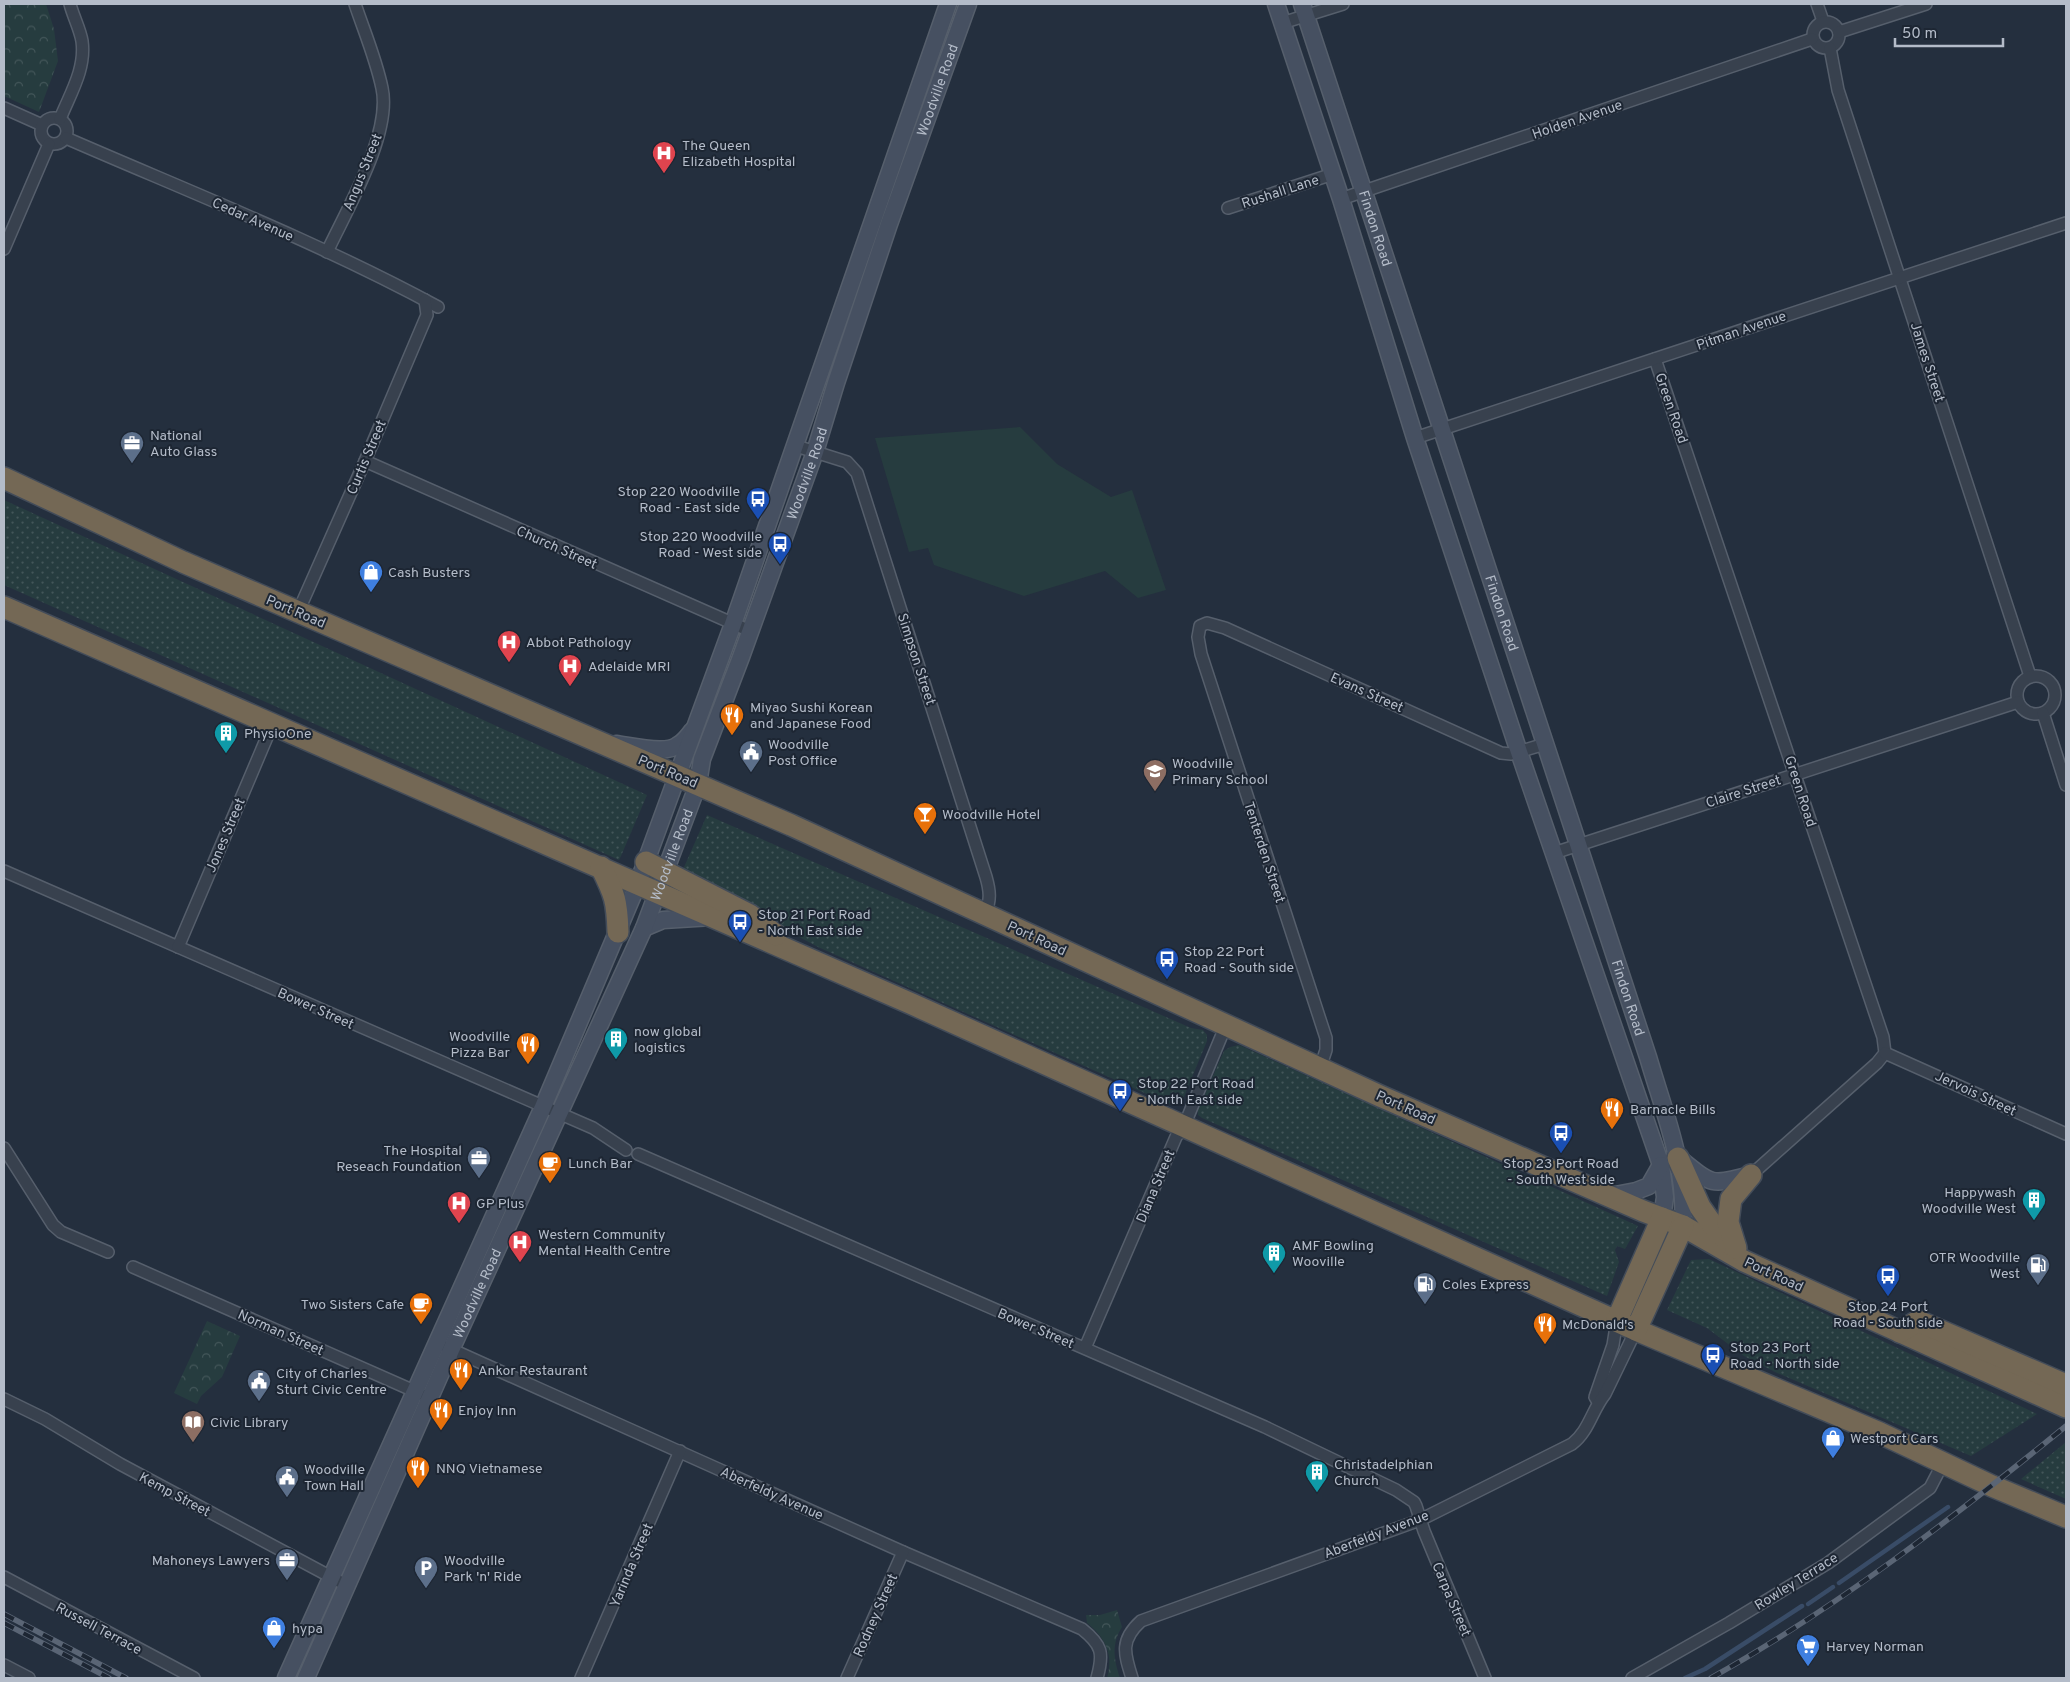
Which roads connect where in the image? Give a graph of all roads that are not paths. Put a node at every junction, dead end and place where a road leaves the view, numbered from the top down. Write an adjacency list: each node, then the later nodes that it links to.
1 (70, 4): 16 (street)
2 (355, 4): 26 (street, Angus Street)
3 (948, 4): 33 (main road, Woodville Road)
4 (968, 4): 34 (main road, Woodville Road)
5 (1276, 4): 11 (main road, Findon Road)
6 (1343, 4): 9 (street)
7 (1817, 4): 10 (street)
8 (1926, 4): 12 (street)
9 (1304, 10): 11 (street); 21 (main road, Findon Road)
10 (1822, 21): 12 (street); 13 (street)
11 (1282, 23): 20 (main road, Findon Road)
12 (1839, 32): 14 (street)
13 (1812, 39): 14 (street); 21 (street, Holden Avenue)
14 (1830, 48): 27 (street, James Street)
15 (4, 108): 17 (street)
16 (60, 119): 17 (street); 18 (street)
17 (42, 125): 19 (street)
18 (66, 138): 19 (street); 26 (street, Cedar Avenue)
19 (49, 144): 25 (street)
20 (1333, 174): 22 (main road, Findon Road); 23 (street, Rushall Lane)
21 (1365, 192): 22 (street, Holden Avenue); 31 (main road, Findon Road)
22 (1341, 200): 32 (main road, Findon Road)
23 (1228, 208)
24 (2066, 223): 27 (street, Pitman Avenue)
25 (4, 249)
26 (328, 252): 28 (street, Cedar Avenue)
27 (1900, 277): 30 (street, Pitman Avenue); 42 (street, James Street)
28 (425, 300): 29 (street, Cedar Avenue); 35 (street, Curtis Street)
29 (438, 307)
30 (1655, 359): 31 (street, Pitman Avenue); 52 (street, Green Road)
31 (1442, 430): 32 (street, Pitman Avenue); 50 (main road, Findon Road)
32 (1415, 438): 51 (main road, Findon Road)
33 (793, 445): 34 (street, Simpson Street); 39 (main road, Woodville Road)
34 (815, 452): 40 (main road, Woodville Road); 62 (street, Simpson Street)
35 (365, 461): 38 (street, Curtis Street); 39 (street, Church Street)
36 (4, 478): 38 (highway, Port Road)
37 (4, 607): 47 (highway)
38 (298, 612): 49 (highway, Port Road)
39 (733, 624): 40 (street, Church Street); 48 (main road, Woodville Road)
40 (750, 631): 54 (main road, Woodville Road)
41 (1198, 636): 51 (street, Evans Street); 70 (street, Tenterden Street)
42 (2030, 676): 44 (street); 45 (street)
43 (2066, 684): 44 (street)
44 (2054, 688): 46 (street)
45 (2018, 702): 46 (street); 52 (street, Claire Street)
46 (2043, 713): 55 (street)
47 (272, 723): 59 (highway); 66 (street, Jones Street)
48 (696, 727): 49 (main road); 53 (main road, Woodville Road)
49 (599, 742): 53 (highway, Port Road)
50 (1545, 744): 51 (street, Evans Street); 56 (main road, Findon Road)
51 (1519, 752): 57 (main road, Findon Road)
52 (1796, 773): 56 (street, Claire Street); 69 (street, Green Road)
53 (678, 776): 54 (highway, Port Road); 58 (main road, Woodville Road)
54 (698, 784): 61 (main road, Woodville Road); 62 (highway, Port Road)
55 (2066, 785)
56 (1578, 846): 57 (street, Claire Street); 78 (main road, Findon Road)
57 (1554, 853): 78 (main road, Findon Road)
58 (646, 862): 61 (highway)
59 (601, 867): 61 (highway); 65 (highway)
60 (4, 870): 66 (street, Bower Street)
61 (653, 882): 63 (highway); 64 (main road, Woodville Road); 65 (main road, Woodville Road); 67 (highway)
62 (985, 914): 68 (highway, Port Road)
63 (714, 917): 64 (main road); 67 (highway)
64 (644, 928): 72 (main road, Woodville Road)
65 (618, 932): 71 (main road, Woodville Road)
66 (178, 947): 71 (street, Bower Street)
67 (802, 955): 73 (highway)
68 (1226, 1025): 70 (highway, Port Road); 73 (street, Diana Street)
69 (1885, 1053): 74 (street, Jervois Street); 79 (street)
70 (1320, 1068): 80 (highway, Port Road)
71 (543, 1107): 72 (street, Bower Street); 89 (main road, Woodville Road)
72 (559, 1114): 76 (street, Bower Street); 89 (main road, Woodville Road)
73 (1184, 1126): 86 (highway); 90 (street, Diana Street)
74 (2066, 1134)
75 (4, 1148): 83 (street)
76 (626, 1150)
77 (638, 1154): 90 (street, Bower Street)
78 (1670, 1162): 79 (main road); 80 (main road); 81 (main road, Findon Road); 82 (main road, Findon Road); 84 (highway)
79 (1751, 1175): 84 (highway)
80 (1610, 1196): 81 (highway, Port Road)
81 (1662, 1218): 82 (highway, Port Road); 86 (highway)
82 (1683, 1226): 84 (highway, Port Road); 87 (highway)
83 (108, 1252)
84 (1744, 1261): 88 (highway, Port Road)
85 (133, 1267): 92 (street, Norman Street)
86 (1617, 1320): 87 (highway); 94 (street, Aberfeldy Avenue)
87 (1636, 1330): 94 (street, Aberfeldy Avenue); 97 (highway)
88 (1900, 1332): 91 (highway); 95 (highway, Port Road)
89 (444, 1347): 92 (main road, Woodville Road); 96 (street, Aberfeldy Avenue)
90 (1085, 1348): 99 (street, Bower Street)
91 (2066, 1386)
92 (422, 1395): 102 (main road, Woodville Road); 103 (main road, Woodville Road)
93 (4, 1399): 102 (street, Kemp Street)
94 (1598, 1402): 99 (street, Aberfeldy Avenue)
95 (2066, 1407)
96 (680, 1451): 100 (street, Aberfeldy Avenue); 109 (street, Yarinda Street)
97 (1943, 1463): 98 (highway); 114 (street, Rowley Terrace)
98 (2066, 1517)
99 (1420, 1520): 112 (street, Aberfeldy Avenue); 113 (street, Carpa Street)
100 (903, 1552): 110 (street, Rodney Street); 111 (street, Aberfeldy Avenue)
101 (4, 1577): 106 (street, Russell Terrace)
102 (331, 1577): 103 (street, Kemp Street); 107 (main road, Woodville Road)
103 (348, 1586): 108 (main road, Woodville Road)
104 (4, 1665): 105 (street)
105 (29, 1678)
106 (194, 1678)
107 (286, 1678)
108 (306, 1678)
109 (582, 1678)
110 (847, 1678)
111 (1097, 1678)
112 (1132, 1678)
113 (1485, 1678)
114 (1632, 1678)

